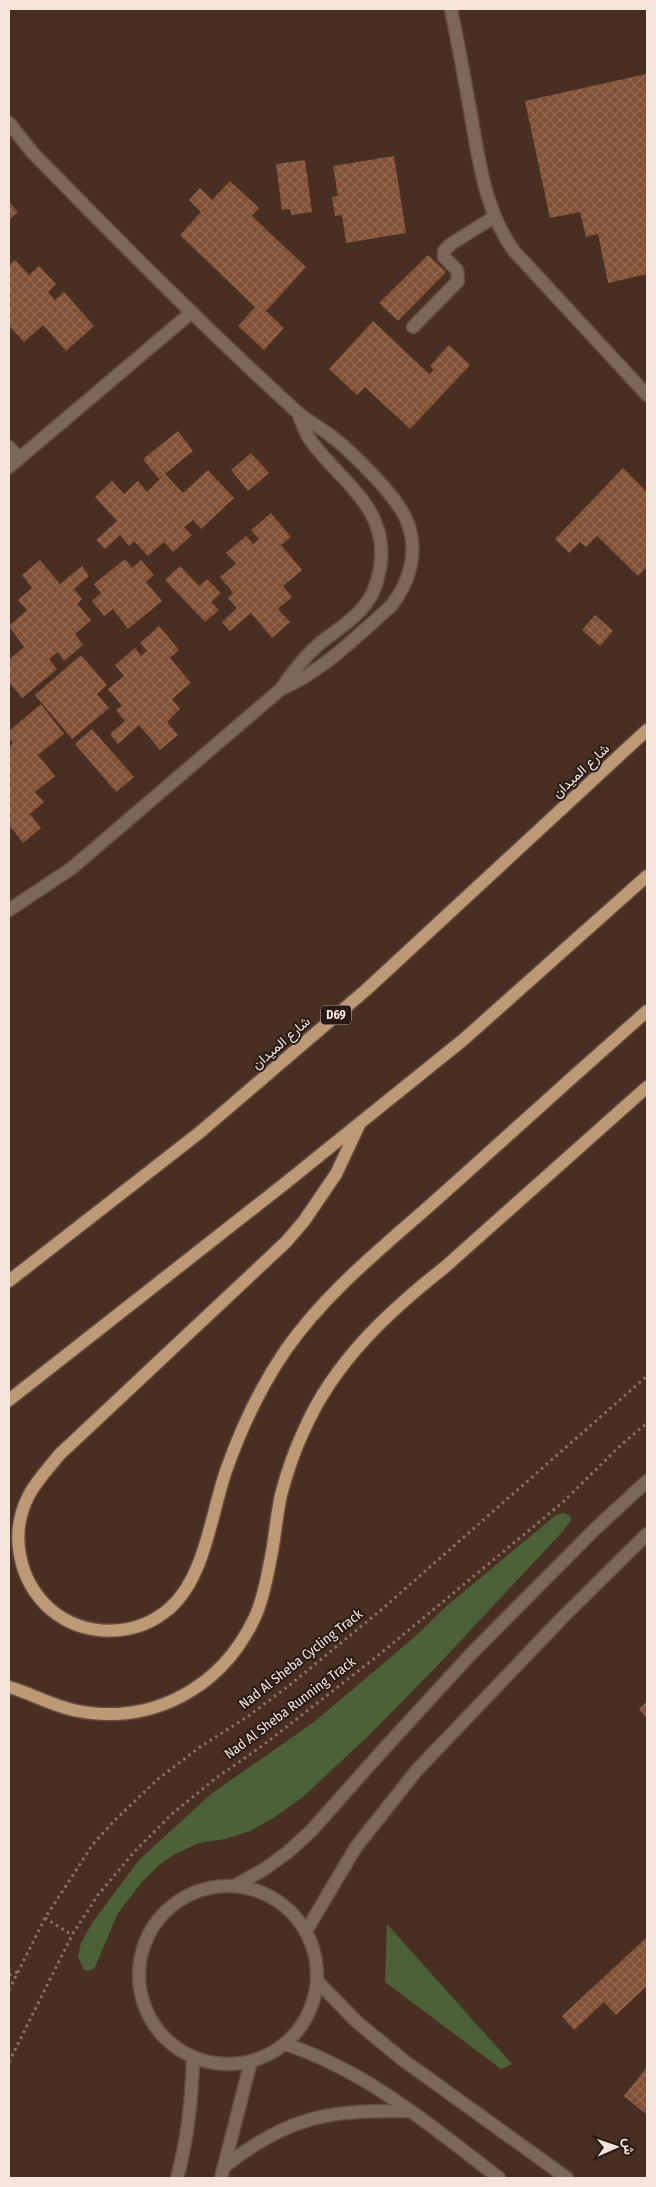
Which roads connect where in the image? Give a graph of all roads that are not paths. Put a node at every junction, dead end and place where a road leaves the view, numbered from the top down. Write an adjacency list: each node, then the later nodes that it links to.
1 (451, 9): 3 (street)
2 (9, 123): 4 (street)
3 (494, 216): 5 (street); 6 (street)
4 (192, 312): 7 (street); 9 (street)
5 (413, 327)
6 (647, 395)
7 (298, 413): 10 (street); 10 (street)
8 (9, 447): 9 (street)
9 (14, 463)
10 (281, 689): 13 (street)
11 (647, 730): 17 (main road, شارع الميدان / D69)
12 (647, 876): 16 (main road)
13 (9, 910)
14 (647, 1011): 16 (main road)
15 (647, 1088): 21 (main road)
16 (360, 1123): 18 (main road)
17 (9, 1281)
18 (9, 1400)
19 (647, 1481): 22 (street)
20 (647, 1534): 23 (street)
21 (9, 1687)
22 (236, 1885): 23 (street); 26 (street)
23 (306, 1931): 24 (street)
24 (317, 1981): 25 (street); 32 (street)
25 (285, 2044): 27 (street); 28 (street)
26 (193, 2057): 27 (street); 30 (street)
27 (251, 2061): 29 (street)
28 (412, 2111): 29 (street); 31 (street)
29 (223, 2173)
30 (177, 2178)
31 (499, 2178)
32 (567, 2178)

